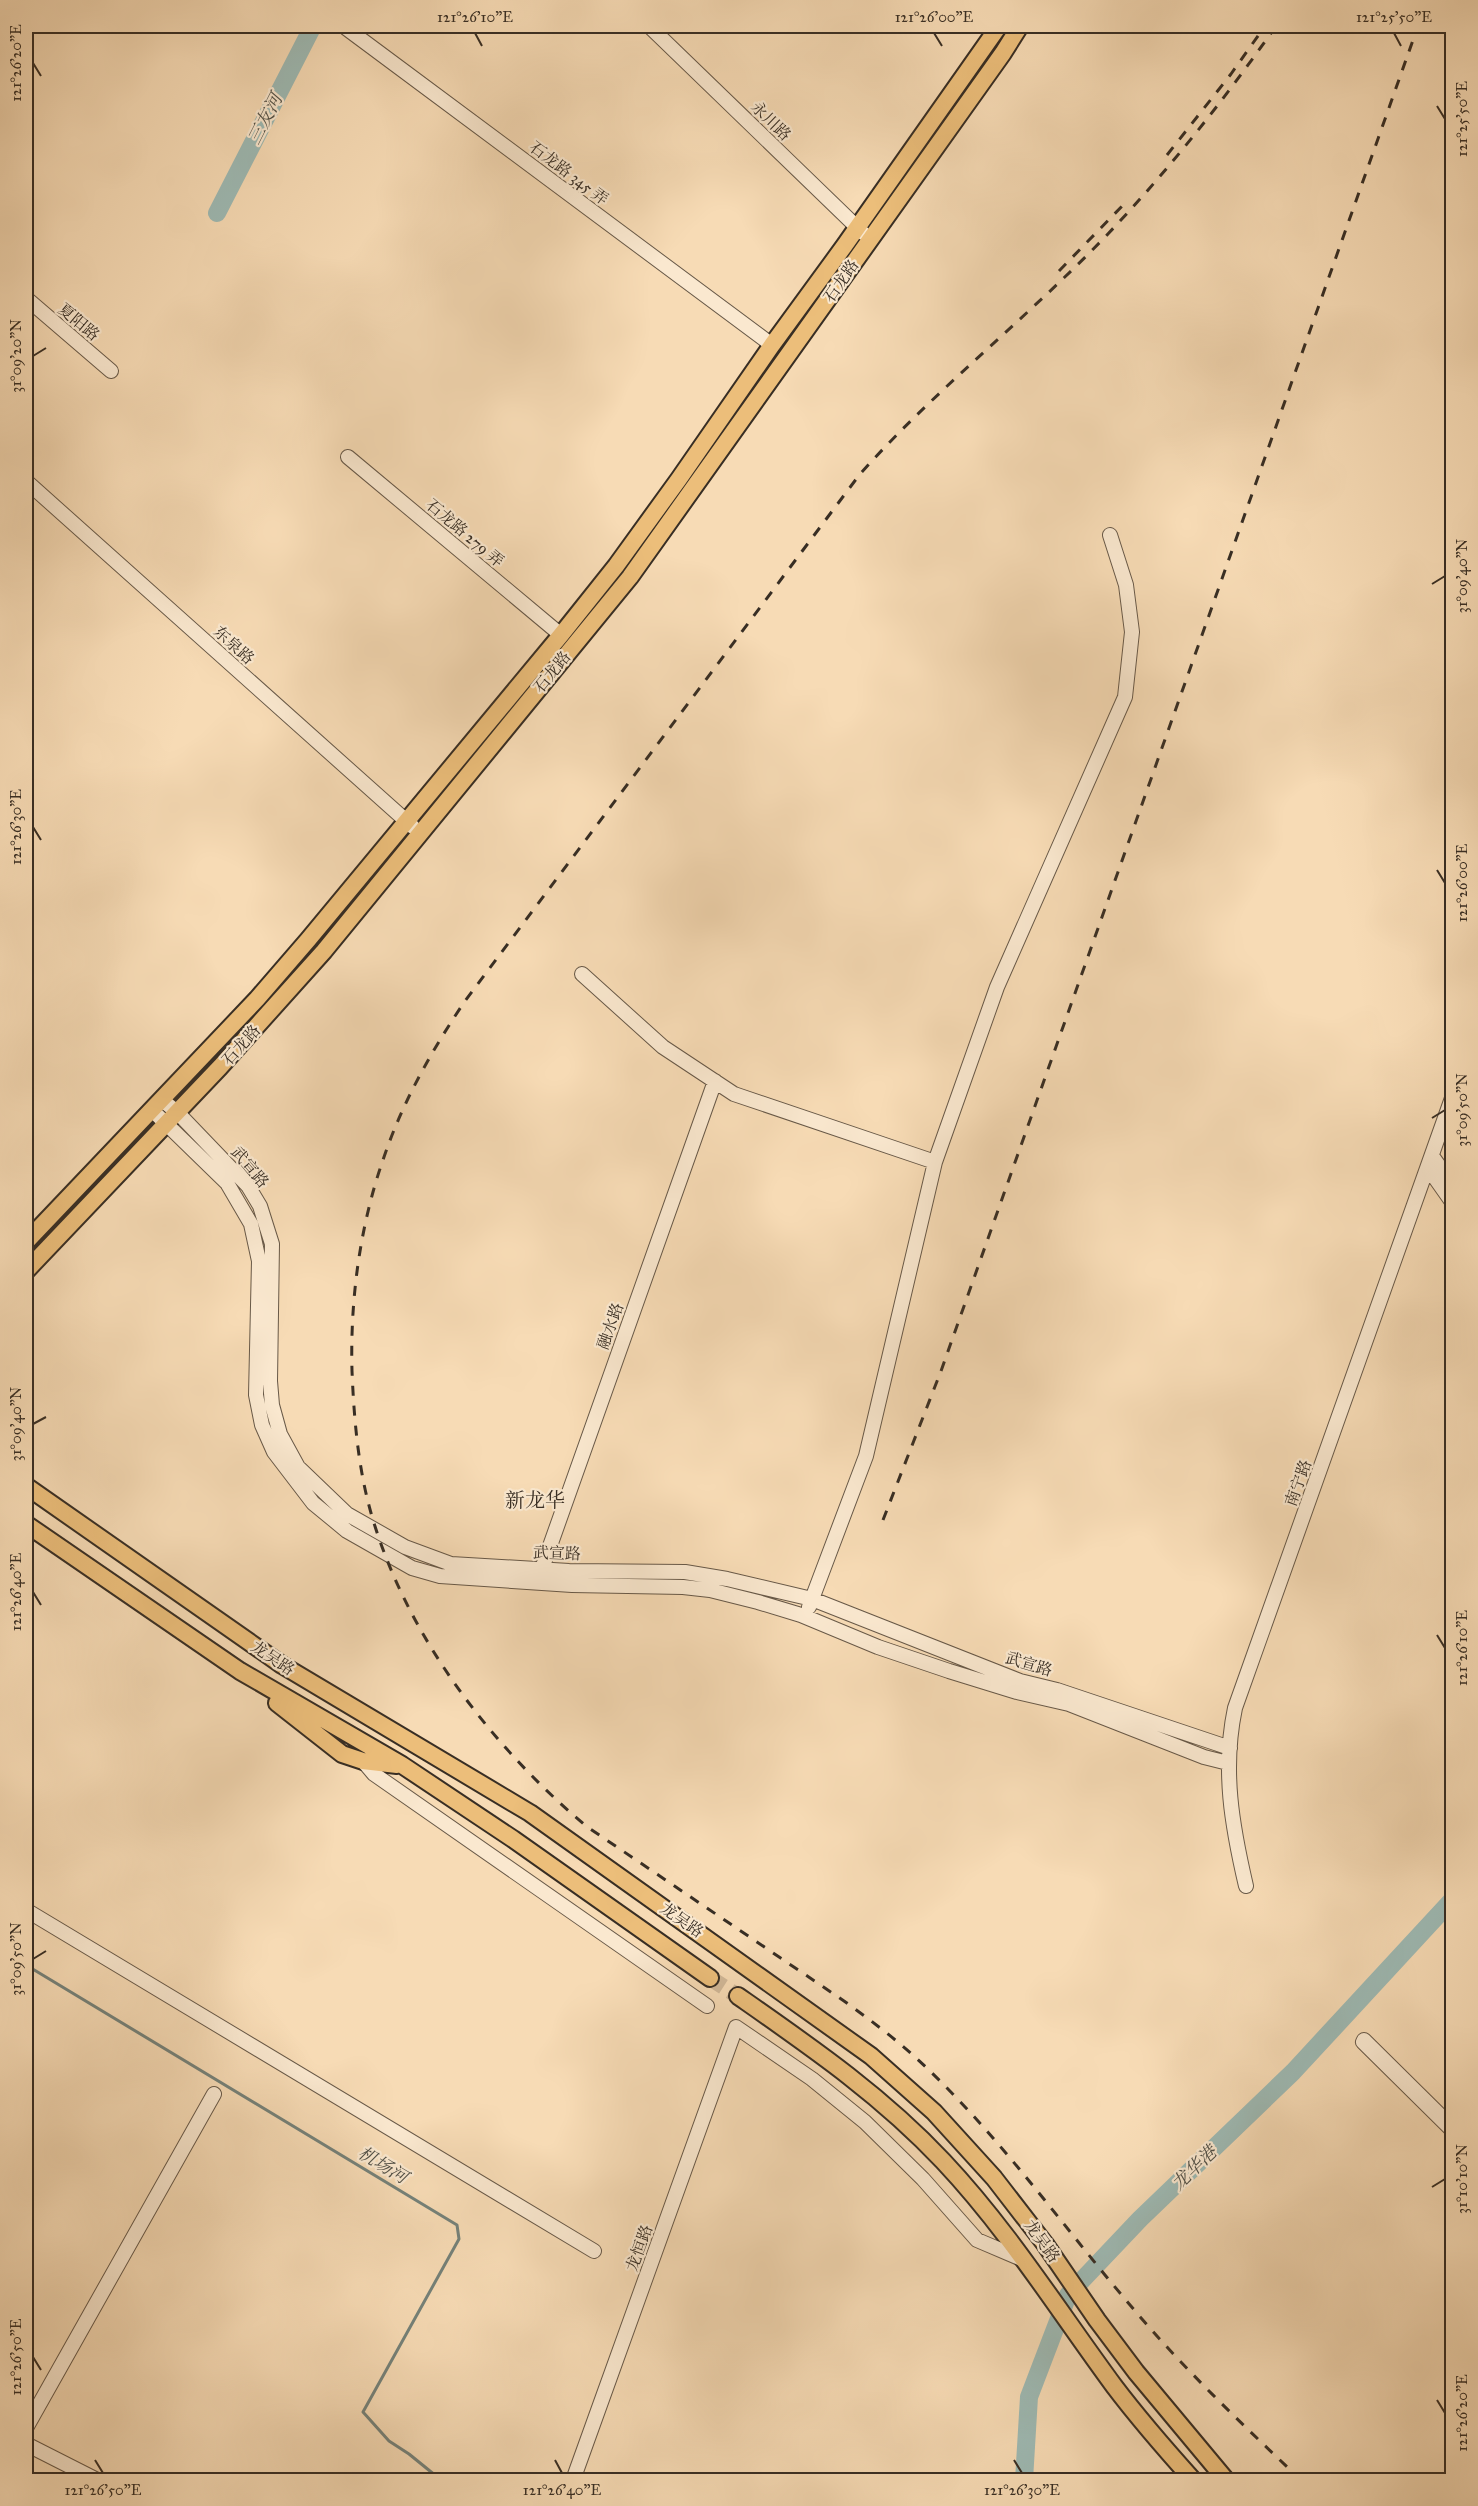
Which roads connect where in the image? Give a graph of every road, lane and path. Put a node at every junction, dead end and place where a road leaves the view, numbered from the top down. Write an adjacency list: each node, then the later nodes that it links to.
1 (649, 26): 5 (street, 永川路)
2 (999, 26): 5 (main road, 石龙路)
3 (1020, 26): 6 (main road, 石龙路)
4 (346, 28): 8 (street, 石龙路 345 弄)
5 (857, 227): 6 (street, 永川路); 8 (main road, 石龙路)
6 (871, 240): 15 (main road, 石龙路)
7 (26, 298): 9 (street, 夏阳路)
8 (772, 345): 13 (main road, 石龙路)
9 (111, 371)
10 (348, 457): 13 (street, 石龙路 279 弄)
11 (26, 481): 14 (street, 东泉路)
12 (1110, 535): 21 (street)
13 (561, 635): 14 (main road, 石龙路)
14 (406, 821): 15 (street, 东泉路); 19 (main road, 石龙路)
15 (421, 834): 20 (main road, 石龙路)
16 (582, 974): 17 (street)
17 (715, 1081): 21 (street); 29 (street, 融水路)
18 (1452, 1098): 22 (street, 南宁路)
19 (157, 1105): 20 (street); 25 (main road, 石龙路)
20 (172, 1118): 26 (main road, 石龙路); 29 (street)
21 (935, 1162): 30 (street)
22 (1430, 1162): 23 (street); 24 (street); 33 (street, 南宁路)
23 (1452, 1184)
24 (1452, 1202)
25 (26, 1242)
26 (26, 1270)
27 (26, 1486): 52 (main road, 龙吴路)
28 (26, 1524): 32 (main road, 龙吴路)
29 (539, 1576): 30 (street, 武宣路); 31 (street)
30 (812, 1599): 31 (street); 33 (street, 武宣路)
31 (807, 1617): 35 (street)
32 (240, 1671): 34 (main road); 36 (main road, 龙吴路)
33 (1230, 1748): 35 (street, 南宁路)
34 (363, 1761): 36 (main road); 41 (street)
35 (1228, 1763): 37 (street, 南宁路)
36 (402, 1765): 39 (main road, 龙吴路)
37 (1246, 1886)
38 (26, 1910): 45 (street)
39 (710, 1978)
40 (738, 1996): 46 (main road, 龙吴路)
41 (707, 2006)
42 (736, 2027): 46 (street, 龙吴路); 50 (street, 龙恒路)
43 (214, 2094): 47 (street)
44 (1452, 2129): 44 (street)
45 (594, 2251)
46 (1026, 2260): 51 (main road, 龙吴路)
47 (26, 2428)
48 (26, 2444): 49 (street)
49 (97, 2481)
50 (573, 2481)
51 (1193, 2481)
52 (1226, 2481)

